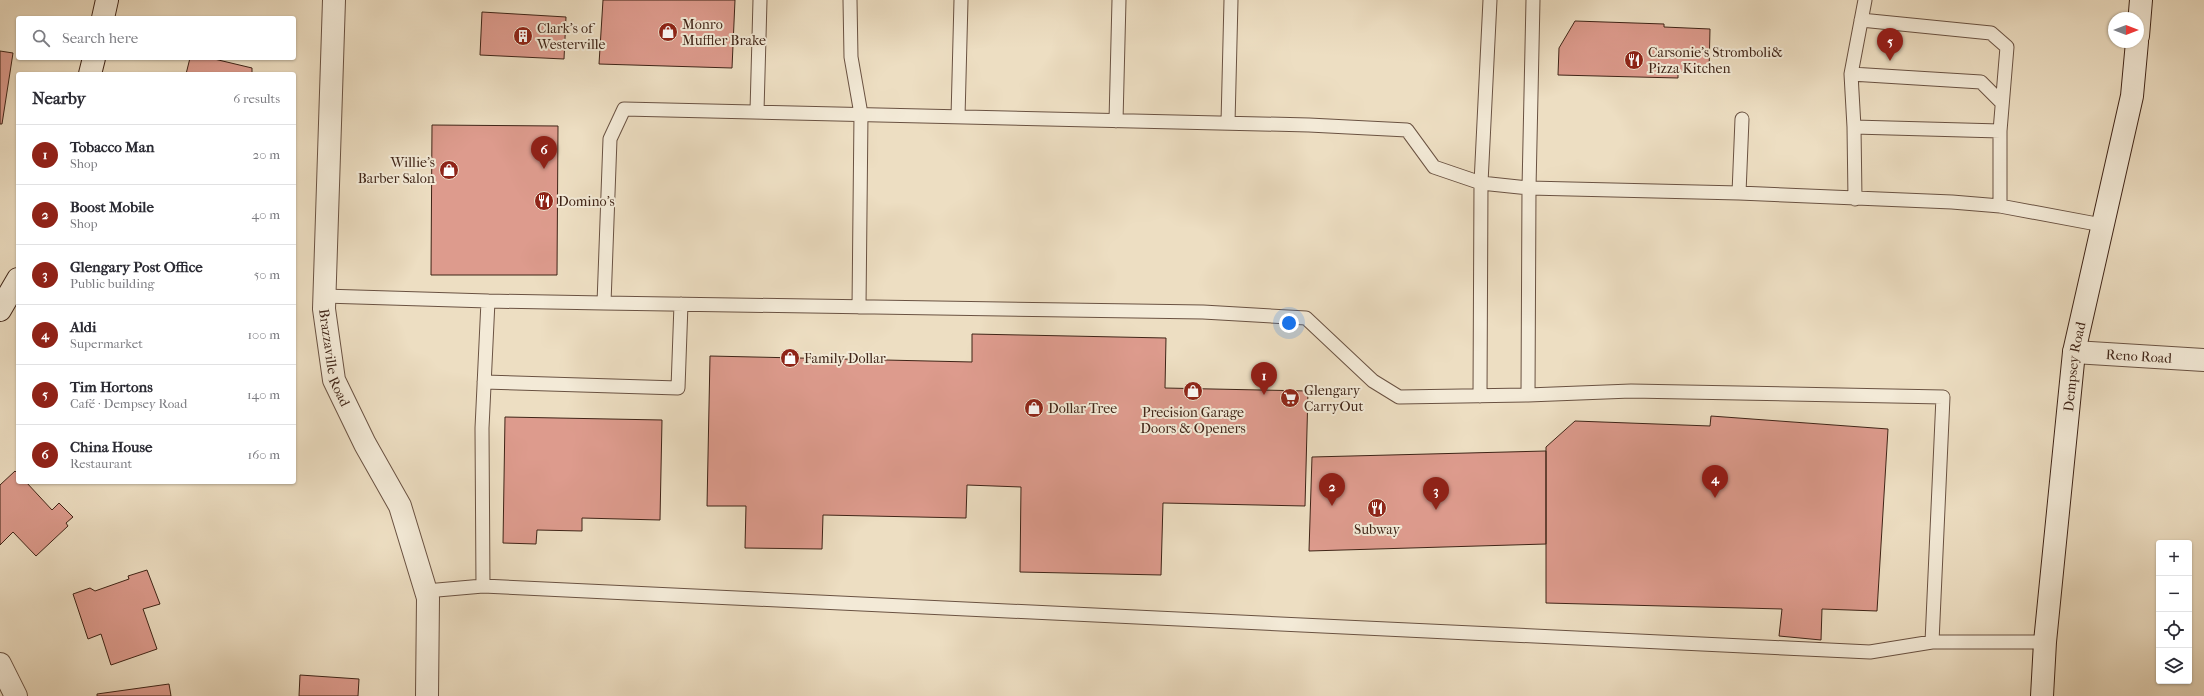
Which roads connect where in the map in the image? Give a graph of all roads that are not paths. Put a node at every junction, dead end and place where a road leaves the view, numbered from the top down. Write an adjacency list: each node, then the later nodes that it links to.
1 (107, 0): 13 (street)
2 (334, 0): 35 (street, Brazzaville Road)
3 (760, 0): 20 (lane)
4 (850, 0): 21 (lane)
5 (961, 0): 22 (lane)
6 (1119, 0): 24 (lane)
7 (1231, 0): 25 (lane)
8 (1490, 0): 28 (lane)
9 (1533, 0): 29 (lane)
10 (1865, 0): 14 (lane)
11 (2141, 0): 12 (street)
12 (2140, 12)
13 (103, 16)
14 (1861, 20): 18 (lane); 19 (lane)
15 (2136, 48): 33 (street, Dempsey Road)
16 (94, 60): 17 (street)
17 (90, 72)
18 (1851, 74): 19 (lane); 26 (lane)
19 (2002, 102): 27 (lane)
20 (757, 111): 21 (lane); 37 (lane)
21 (861, 114): 22 (lane); 39 (lane)
22 (958, 117): 24 (lane)
23 (1742, 119): 30 (lane)
24 (1116, 121): 25 (lane)
25 (1228, 123): 28 (lane)
26 (1854, 127): 27 (lane); 31 (lane)
27 (2000, 131): 32 (lane)
28 (1481, 183): 29 (lane); 45 (lane)
29 (1529, 188): 30 (lane); 44 (lane)
30 (1739, 193): 31 (lane)
31 (1855, 200): 32 (lane)
32 (2000, 206): 33 (lane)
33 (2102, 225): 41 (street, Dempsey Road)
34 (16, 282): 40 (street)
35 (324, 296): 36 (lane); 47 (street, Brazzaville Road)
36 (488, 301): 37 (lane); 43 (lane)
37 (604, 303): 38 (lane)
38 (681, 304): 39 (lane); 43 (lane)
39 (859, 307): 45 (lane)
40 (0, 310)
41 (2074, 352): 42 (street, Reno Road); 49 (street, Dempsey Road)
42 (2204, 360)
43 (484, 382): 46 (lane)
44 (1528, 395): 45 (lane); 48 (lane)
45 (1480, 396)
46 (483, 586): 47 (lane); 48 (lane)
47 (426, 591): 52 (street, Brazzaville Road)
48 (1932, 642): 49 (lane)
49 (2045, 642): 53 (street, Dempsey Road)
50 (0, 664): 51 (street)
51 (16, 696)
52 (427, 696)
53 (2042, 696)

